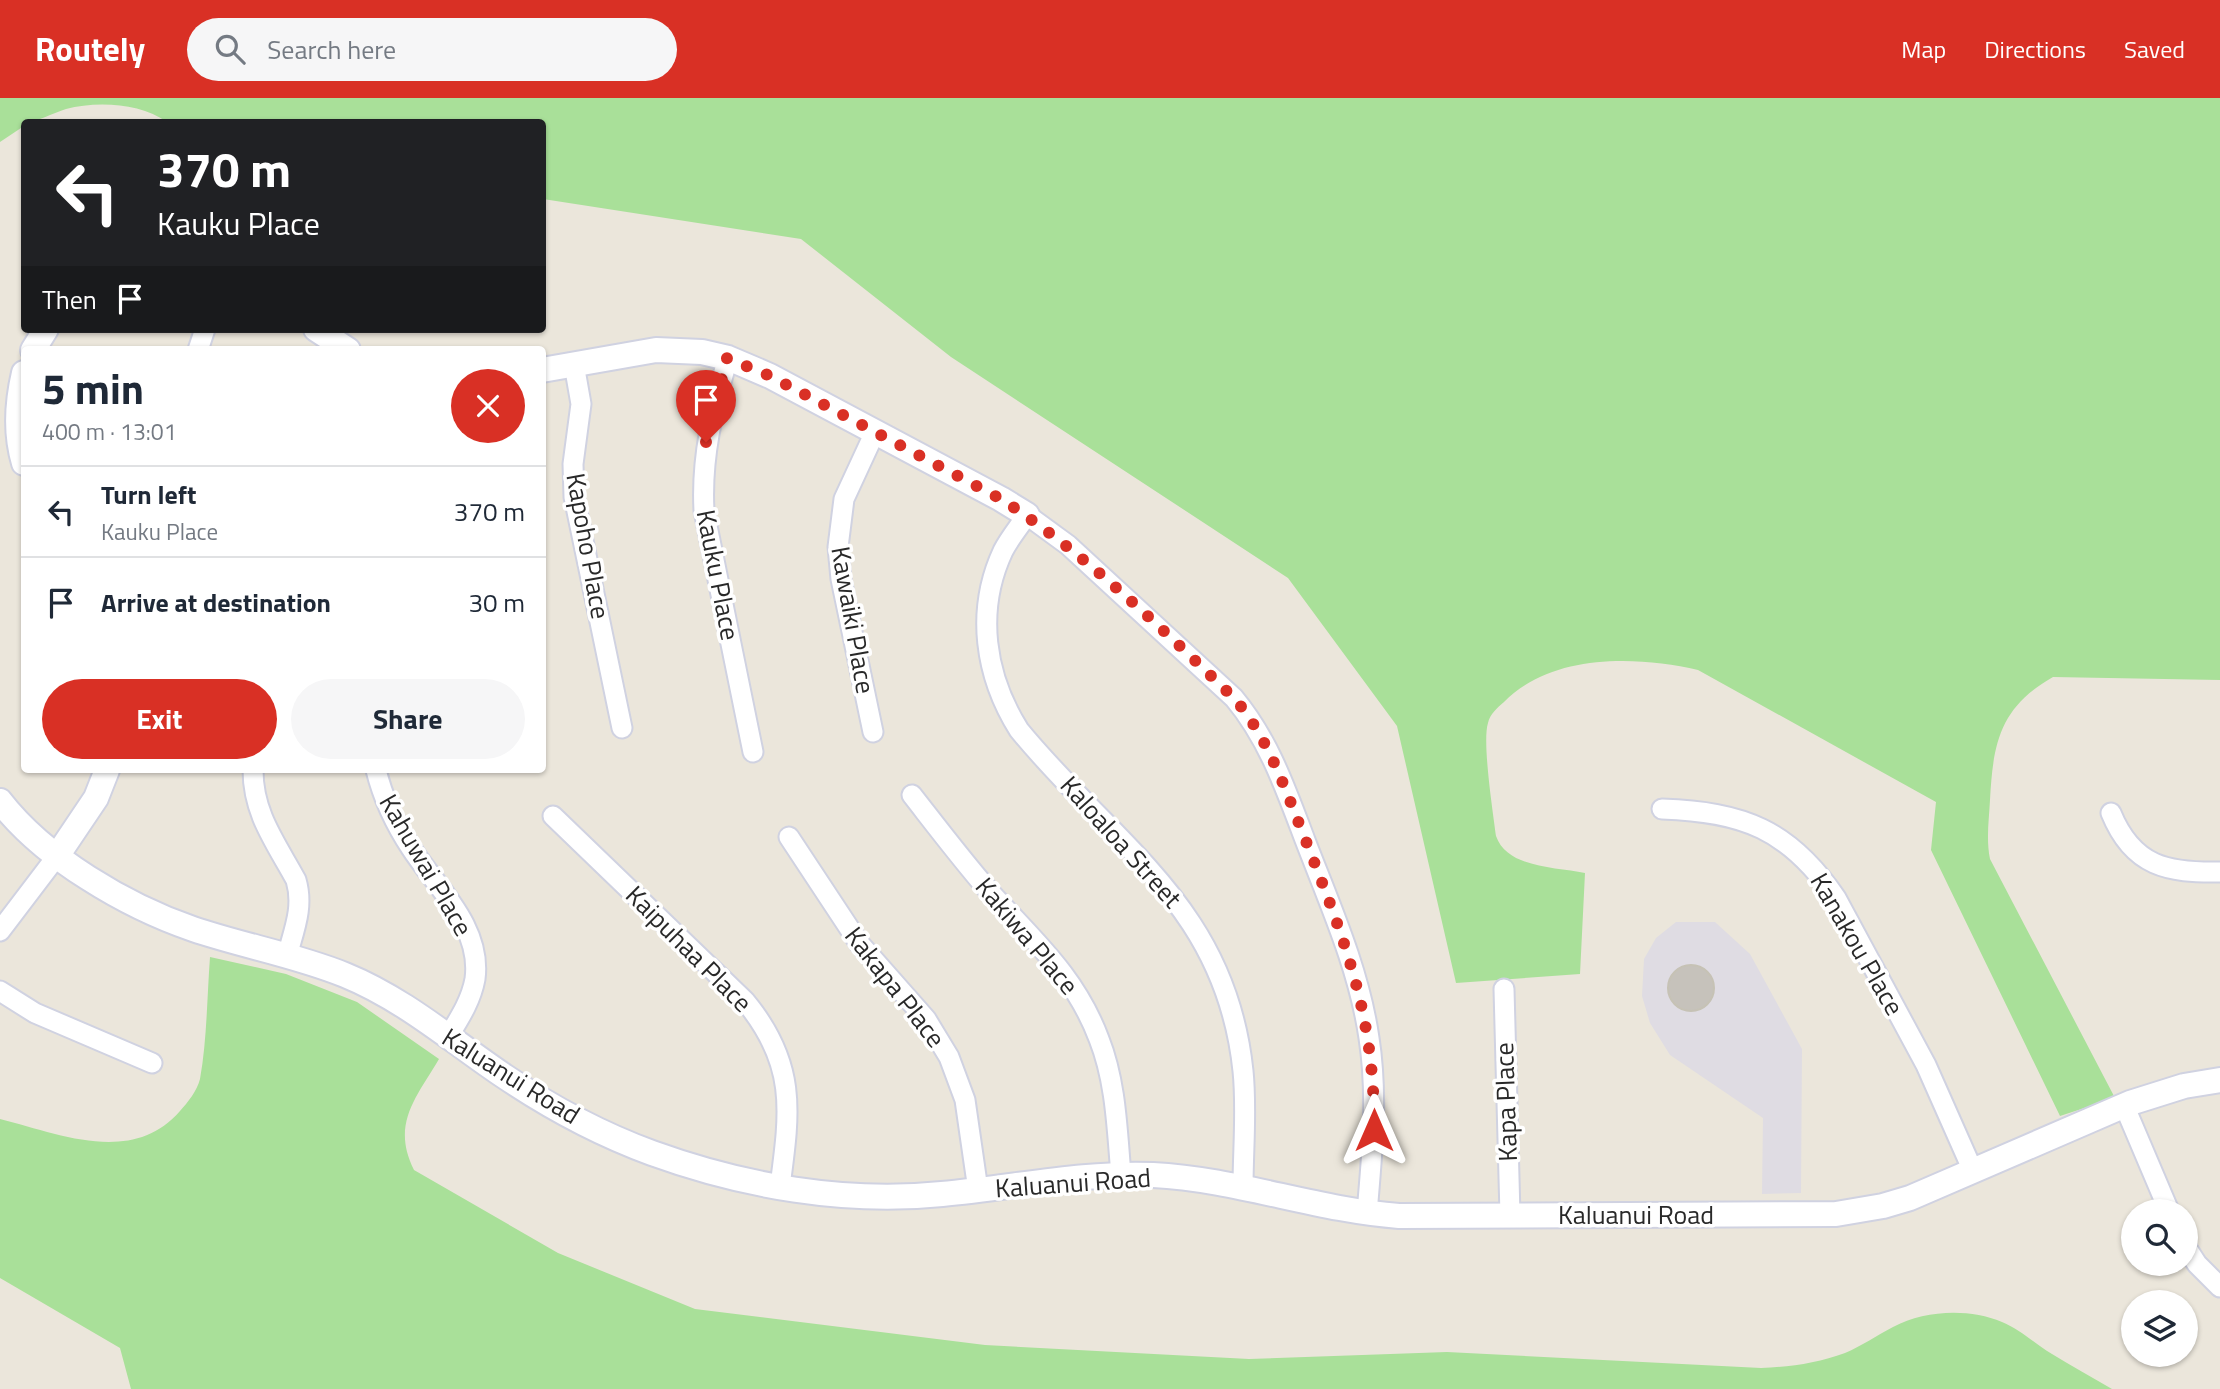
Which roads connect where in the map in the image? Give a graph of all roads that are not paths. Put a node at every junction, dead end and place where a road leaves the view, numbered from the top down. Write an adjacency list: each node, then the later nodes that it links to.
1 (322, 333): 2 (street)
2 (342, 346)
3 (727, 358): 4 (street); 7 (street); 12 (street, Kauku Place)
4 (573, 364): 5 (street); 10 (street, Kapoho Place)
5 (546, 369)
6 (21, 394): 8 (street)
7 (875, 432): 9 (street); 11 (street, Kawaiki Place)
8 (21, 447)
9 (1027, 515): 35 (street, Kaloaloa Street); 38 (street)
10 (622, 728)
11 (873, 732)
12 (753, 752)
13 (106, 773): 22 (street)
14 (253, 773): 25 (street)
15 (377, 773): 28 (street, Kahuwai Place)
16 (912, 795): 33 (street, Kakiwa Place)
17 (0, 801): 22 (street, Kaluanui Road)
18 (1662, 809): 32 (street, Kanakou Place)
19 (2111, 813): 23 (street)
20 (553, 816): 34 (street, Kaipuhaa Place)
21 (789, 837): 36 (street, Kakapa Place)
22 (57, 856): 24 (street); 25 (street, Kaluanui Road)
23 (2220, 872)
24 (0, 931)
25 (287, 956): 28 (street, Kaluanui Road)
26 (1504, 989): 39 (street, Kapa Place)
27 (0, 991): 29 (street)
28 (448, 1037): 34 (street, Kaluanui Road)
29 (152, 1063)
30 (2220, 1080): 31 (street, Kaluanui Road)
31 (2124, 1105): 32 (street, Kaluanui Road); 37 (street)
32 (1973, 1171): 39 (street, Kaluanui Road)
33 (1121, 1175): 35 (street, Kaluanui Road); 36 (street, Kaluanui Road)
34 (780, 1186): 36 (street, Kaluanui Road)
35 (1243, 1188): 38 (street, Kaluanui Road)
36 (978, 1190)
37 (2164, 1199)
38 (1367, 1213): 39 (street, Kaluanui Road)
39 (1510, 1215)
40 (2198, 1265): 41 (street)
41 (2220, 1287)

